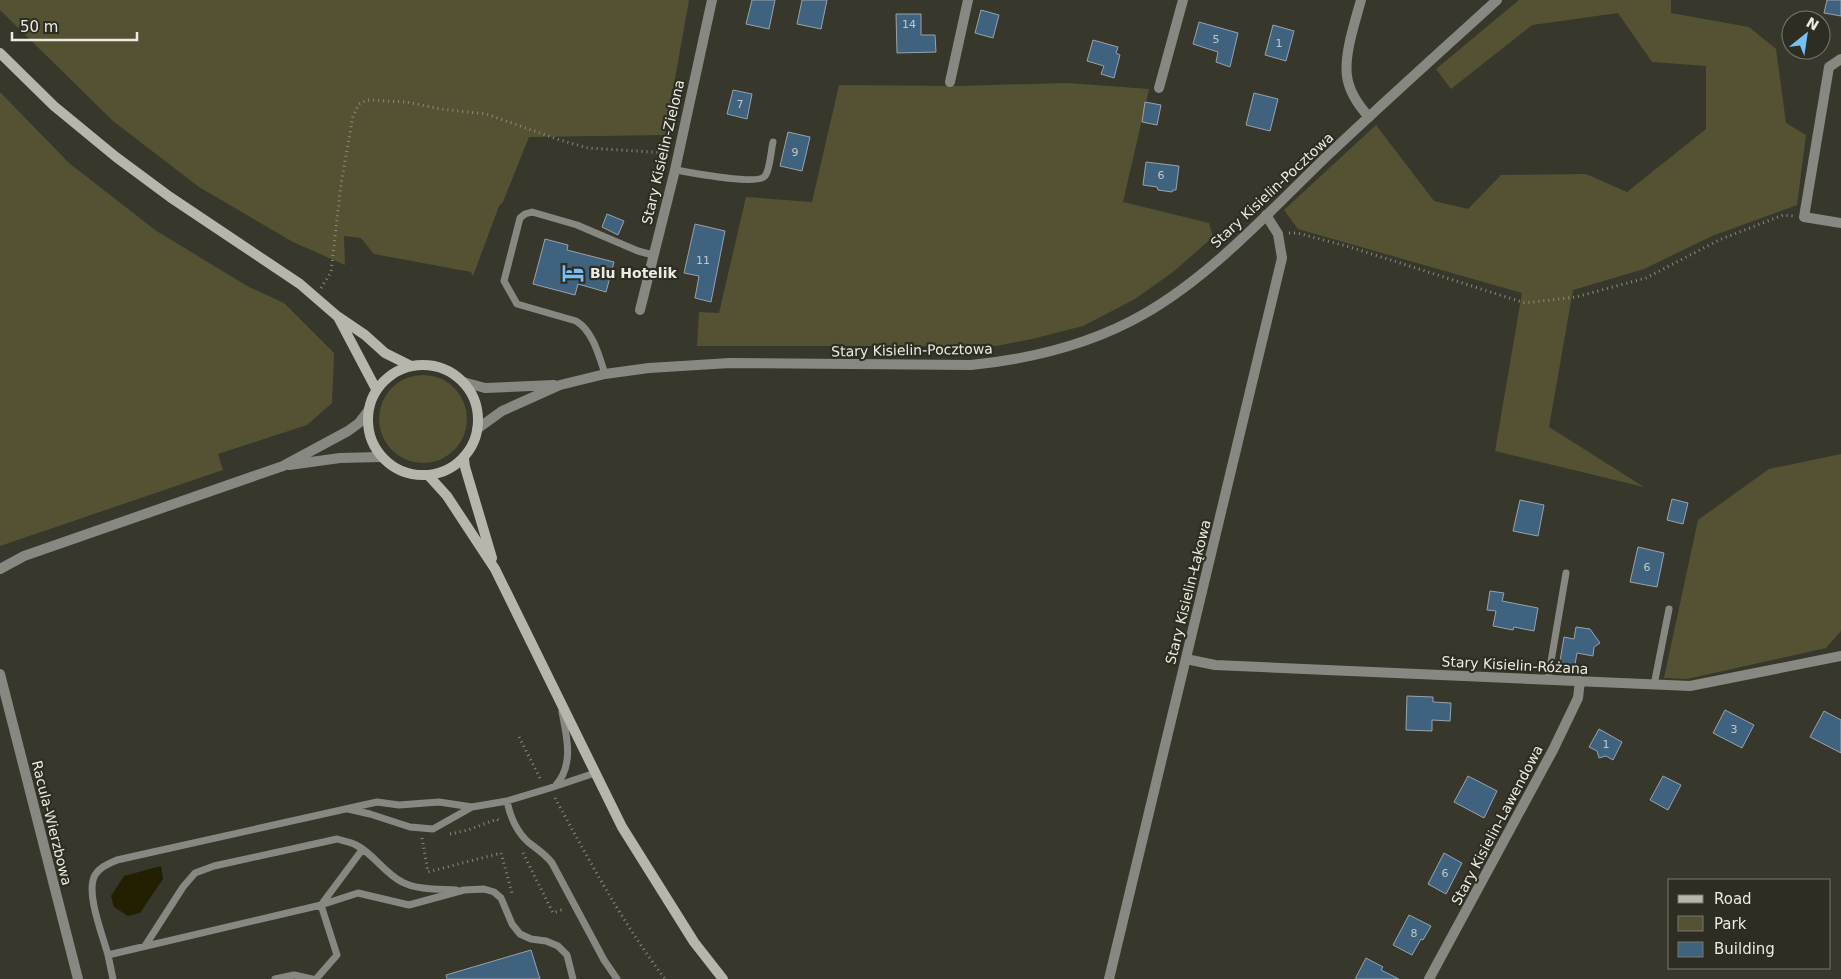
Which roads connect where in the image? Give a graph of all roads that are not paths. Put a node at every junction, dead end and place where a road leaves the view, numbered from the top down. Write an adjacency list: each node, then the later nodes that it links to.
1 (712, 0): 12 (street, Stary Kisielin-Zielona)
2 (968, 0): 8 (street)
3 (1183, 0): 9 (street)
4 (1360, 0): 10 (street)
5 (1497, 0): 10 (street, Stary Kisielin-Pocztowa)
6 (0, 53): 17 (main road)
7 (1841, 59): 14 (street)
8 (950, 82)
9 (1159, 88)
10 (1368, 117): 13 (street, Stary Kisielin-Pocztowa)
11 (773, 142): 12 (lane)
12 (675, 170): 15 (street, Stary Kisielin-Zielona)
13 (1266, 214): 19 (street, Stary Kisielin-Pocztowa); 34 (street, Stary Kisielin-Łąkowa)
14 (1841, 223)
15 (654, 255): 16 (street, Stary Kisielin-Zielona); 19 (lane)
16 (640, 310)
17 (337, 316): 18 (main road); 22 (main road)
18 (411, 366): 20 (main road); 22 (main road)
19 (605, 374): 21 (street, Stary Kisielin-Pocztowa)
20 (463, 382): 21 (street, Stary Kisielin-Pocztowa); 24 (main road)
21 (560, 385): 24 (street, Stary Kisielin-Pocztowa)
22 (376, 389): 23 (main road)
23 (368, 411): 25 (main road); 27 (street)
24 (477, 429): 26 (main road)
25 (381, 457): 27 (street); 28 (main road)
26 (464, 459): 28 (main road); 29 (main road)
27 (283, 466): 30 (street)
28 (428, 475): 29 (main road)
29 (494, 568): 39 (main road)
30 (0, 569)
31 (1566, 573): 36 (lane)
32 (1669, 609): 38 (lane)
33 (1841, 656): 38 (street, Stary Kisielin-Różana)
34 (1186, 659): 36 (street, Stary Kisielin-Różana); 58 (street, Stary Kisielin-Łąkowa)
35 (0, 674): 50 (street, Racula-Wierzbowa)
36 (1548, 679): 37 (street, Stary Kisielin-Różana)
37 (1580, 681): 38 (street, Stary Kisielin-Różana); 59 (street, Stary Kisielin-Lawendowa)
38 (1654, 685)
39 (561, 705): 40 (main road); 41 (lane)
40 (594, 773): 41 (lane); 57 (main road)
41 (550, 788): 42 (lane)
42 (506, 801): 43 (lane); 56 (lane)
43 (472, 807): 44 (lane); 44 (lane)
44 (346, 809): 49 (lane)
45 (362, 850): 46 (lane); 47 (lane); 48 (lane)
46 (464, 890): 47 (lane); 55 (lane)
47 (321, 905): 48 (lane); 54 (lane)
48 (144, 946): 49 (lane)
49 (108, 955): 51 (lane)
50 (78, 979)
51 (113, 979)
52 (275, 979): 53 (lane)
53 (312, 979)
54 (316, 979)
55 (574, 979)
56 (617, 979)
57 (723, 979)
58 (1108, 979)
59 (1429, 979)

